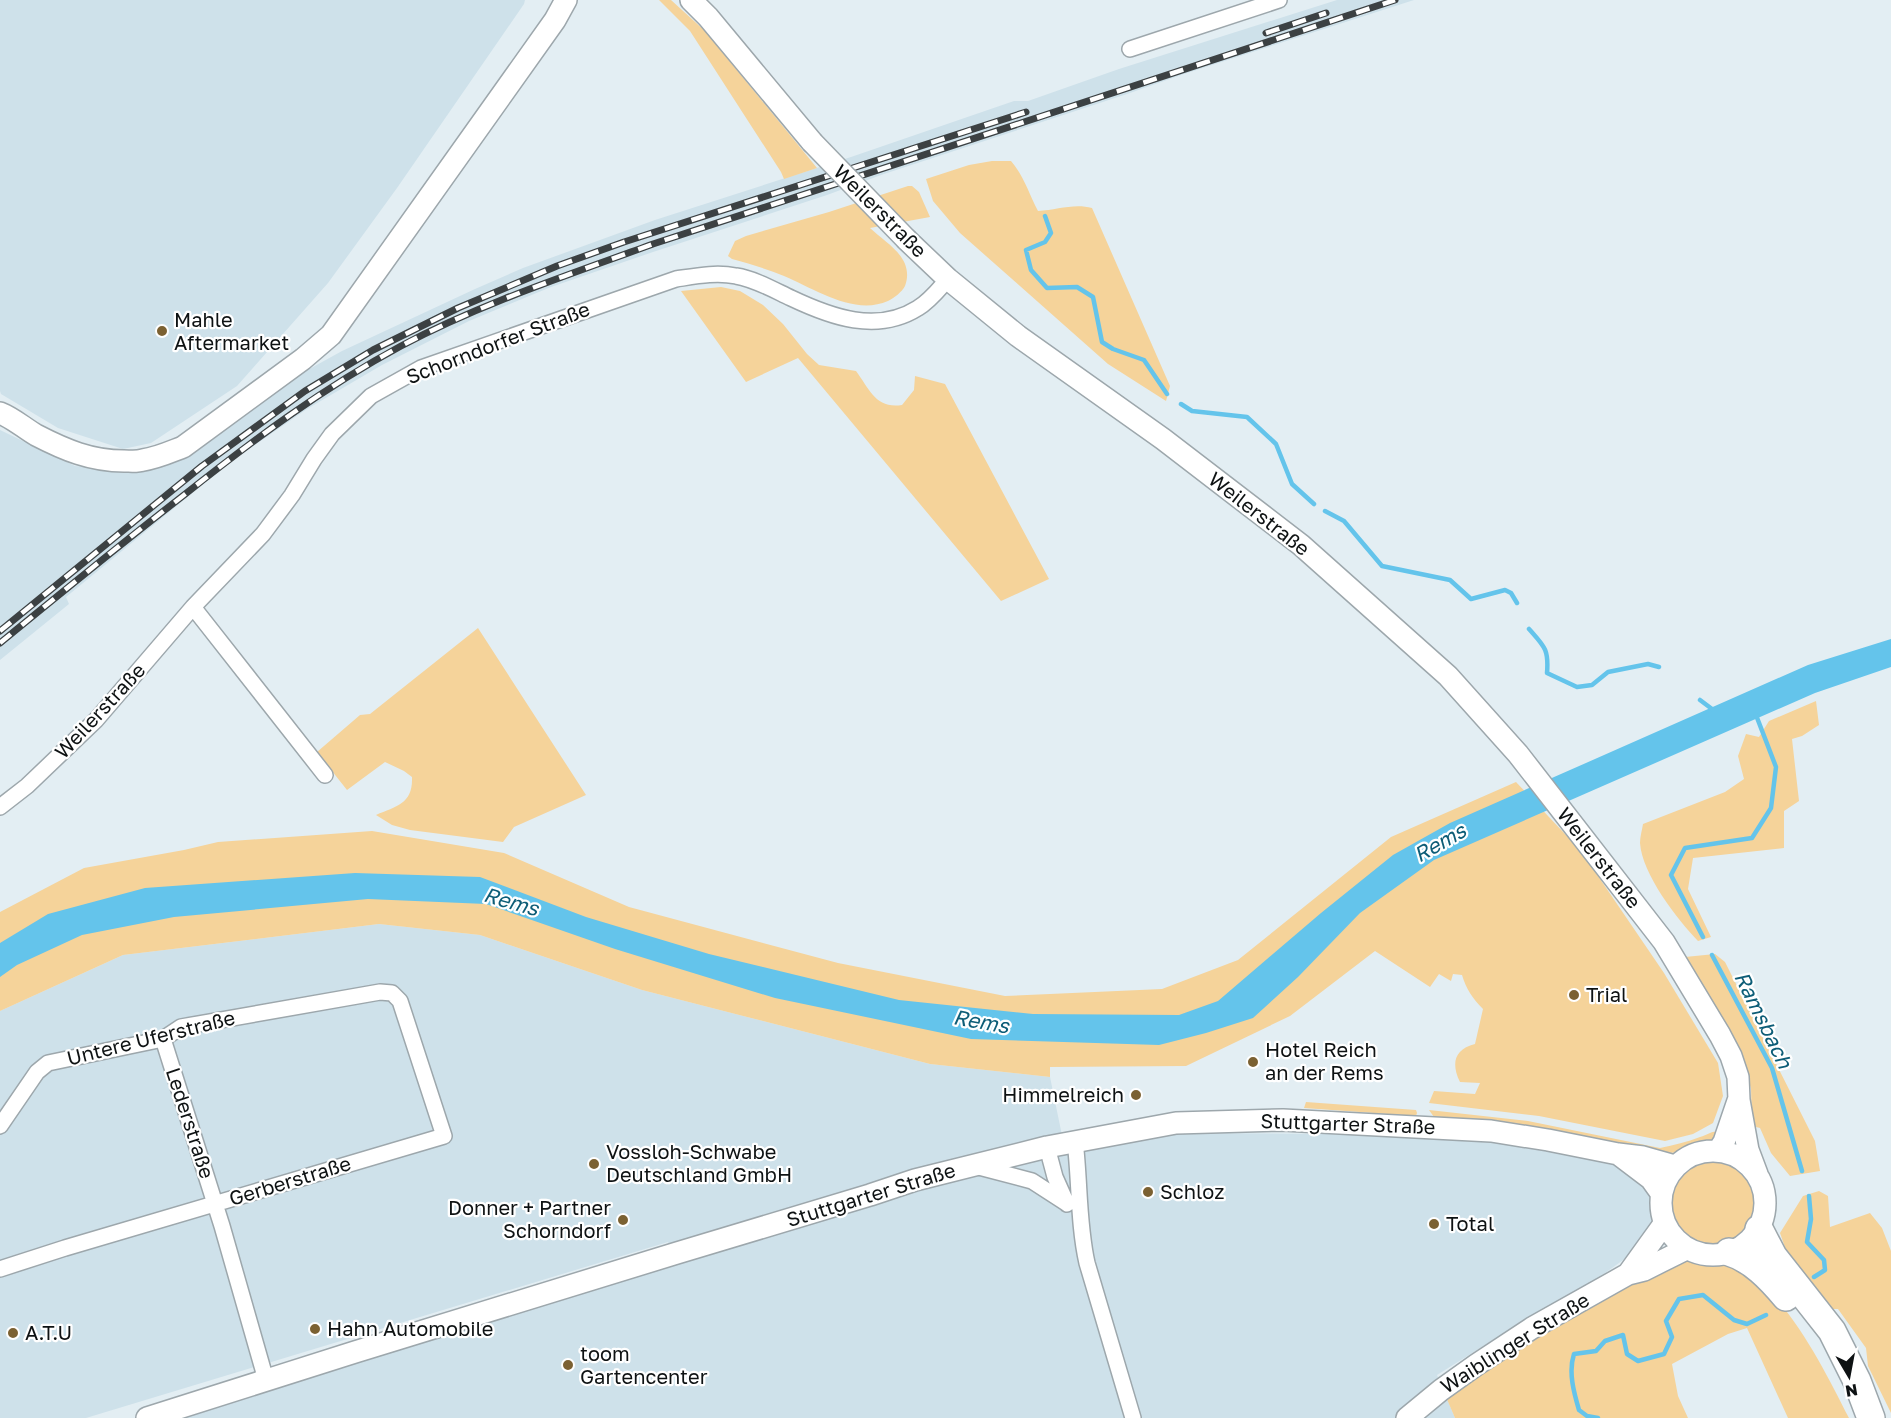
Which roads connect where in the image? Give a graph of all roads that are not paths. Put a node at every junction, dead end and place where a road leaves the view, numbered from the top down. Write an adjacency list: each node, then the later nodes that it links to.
1 (566, 0): 6 (street)
2 (691, 0): 5 (street, Weilerstraße, bridge)
3 (1279, 0): 4 (street)
4 (1130, 49)
5 (948, 279): 7 (street, Schorndorfer Straße); 12 (street, Weilerstraße)
6 (0, 413)
7 (193, 607): 8 (street); 9 (street, Weilerstraße)
8 (325, 775)
9 (0, 807)
10 (400, 1000): 11 (street, Untere Uferstraße); 22 (street, Gerberstraße)
11 (164, 1039): 13 (street, Untere Uferstraße); 22 (street, Lederstraße)
12 (1739, 1101): 16 (street, Weilerstraße); 20 (street, Weilerstraße)
13 (0, 1126)
14 (1075, 1141): 15 (street, Stuttgarter Straße); 17 (street, Stuttgarter Straße); 26 (street)
15 (1047, 1147): 18 (street, Stuttgarter Straße); 23 (street)
16 (1718, 1151): 19 (street); 20 (street)
17 (1618, 1154): 19 (street, Stuttgarter Straße); 21 (street, Stuttgarter Straße)
18 (972, 1165): 23 (street); 31 (street, Stuttgarter Straße)
19 (1675, 1166): 21 (street)
20 (1757, 1174): 25 (street)
21 (1661, 1193): 24 (street)
22 (215, 1203): 29 (street, Gerberstraße); 31 (street, Lederstraße)
23 (1066, 1203): 26 (street)
24 (1664, 1224): 27 (street); 30 (street, Waiblinger Straße)
25 (1759, 1229): 28 (street); 36 (highway)
26 (1082, 1237): 33 (street)
27 (1686, 1249): 28 (street); 30 (street, Waiblinger Straße)
28 (1729, 1252): 35 (highway)
29 (0, 1269)
30 (1628, 1274): 34 (street, Waiblinger Straße)
31 (266, 1380): 32 (street, Stuttgarter Straße)
32 (147, 1418)
33 (1133, 1418)
34 (1407, 1418)
35 (1864, 1418)
36 (1871, 1418)

